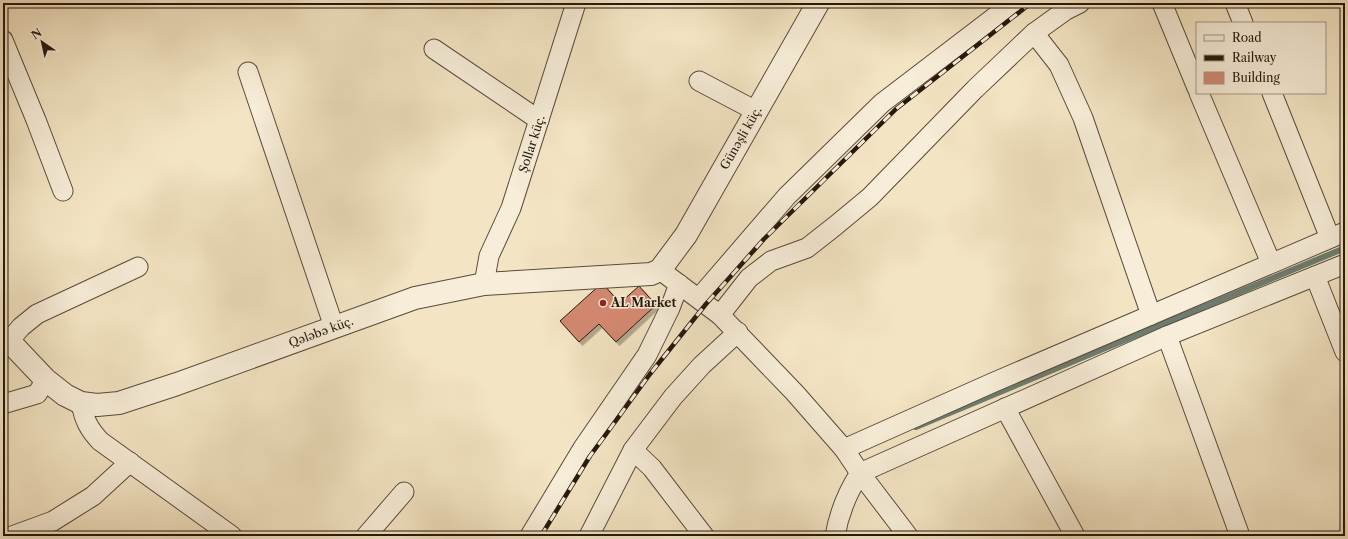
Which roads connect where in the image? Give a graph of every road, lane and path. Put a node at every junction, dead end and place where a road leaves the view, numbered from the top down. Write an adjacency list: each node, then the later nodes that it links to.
1 (576, 3): 17 (street, Şollar küç.)
2 (818, 3): 16 (street, Günəşli küç.)
3 (1013, 3): 27 (street)
4 (1080, 3): 8 (street)
5 (1162, 3): 13 (street)
6 (1235, 3): 7 (street)
7 (1243, 22)
8 (1034, 33): 28 (street); 29 (street)
9 (3, 40): 18 (street)
10 (434, 49): 17 (street)
11 (248, 72): 30 (street)
12 (699, 81): 16 (street)
13 (1196, 86)
14 (1199, 94): 20 (street)
15 (1272, 94): 19 (street)
16 (756, 111): 23 (street, Günəşli küç.)
17 (539, 120): 25 (street, Şollar küç.)
18 (63, 191)
19 (1338, 235): 20 (street)
20 (1271, 263): 28 (street)
21 (1345, 264): 24 (street)
22 (138, 267): 33 (street)
23 (660, 270): 25 (street, Qələbə küç.); 26 (street)
24 (1315, 276): 32 (street); 34 (street)
25 (484, 284): 30 (street, Qələbə küç.)
26 (679, 284): 27 (street); 47 (street)
27 (699, 298): 29 (street)
28 (1151, 314): 39 (street)
29 (720, 315): 31 (street)
30 (334, 327): 36 (street, Qələbə küç.)
31 (738, 332): 39 (street); 40 (street)
32 (1166, 336): 38 (street); 53 (street)
33 (6, 339): 35 (street, Qələbə küç.)
34 (1345, 352)
35 (46, 380): 36 (street, Qələbə küç.); 37 (street)
36 (81, 403): 41 (street)
37 (3, 404)
38 (1005, 408): 42 (street); 52 (street)
39 (844, 449): 42 (street)
40 (633, 450): 48 (street); 49 (street)
41 (130, 462): 44 (street); 45 (street)
42 (860, 473): 50 (street); 51 (street)
43 (404, 492): 46 (street)
44 (12, 536)
45 (232, 536)
46 (366, 536)
47 (530, 536)
48 (589, 536)
49 (704, 536)
50 (835, 536)
51 (908, 536)
52 (1075, 536)
53 (1240, 536)

